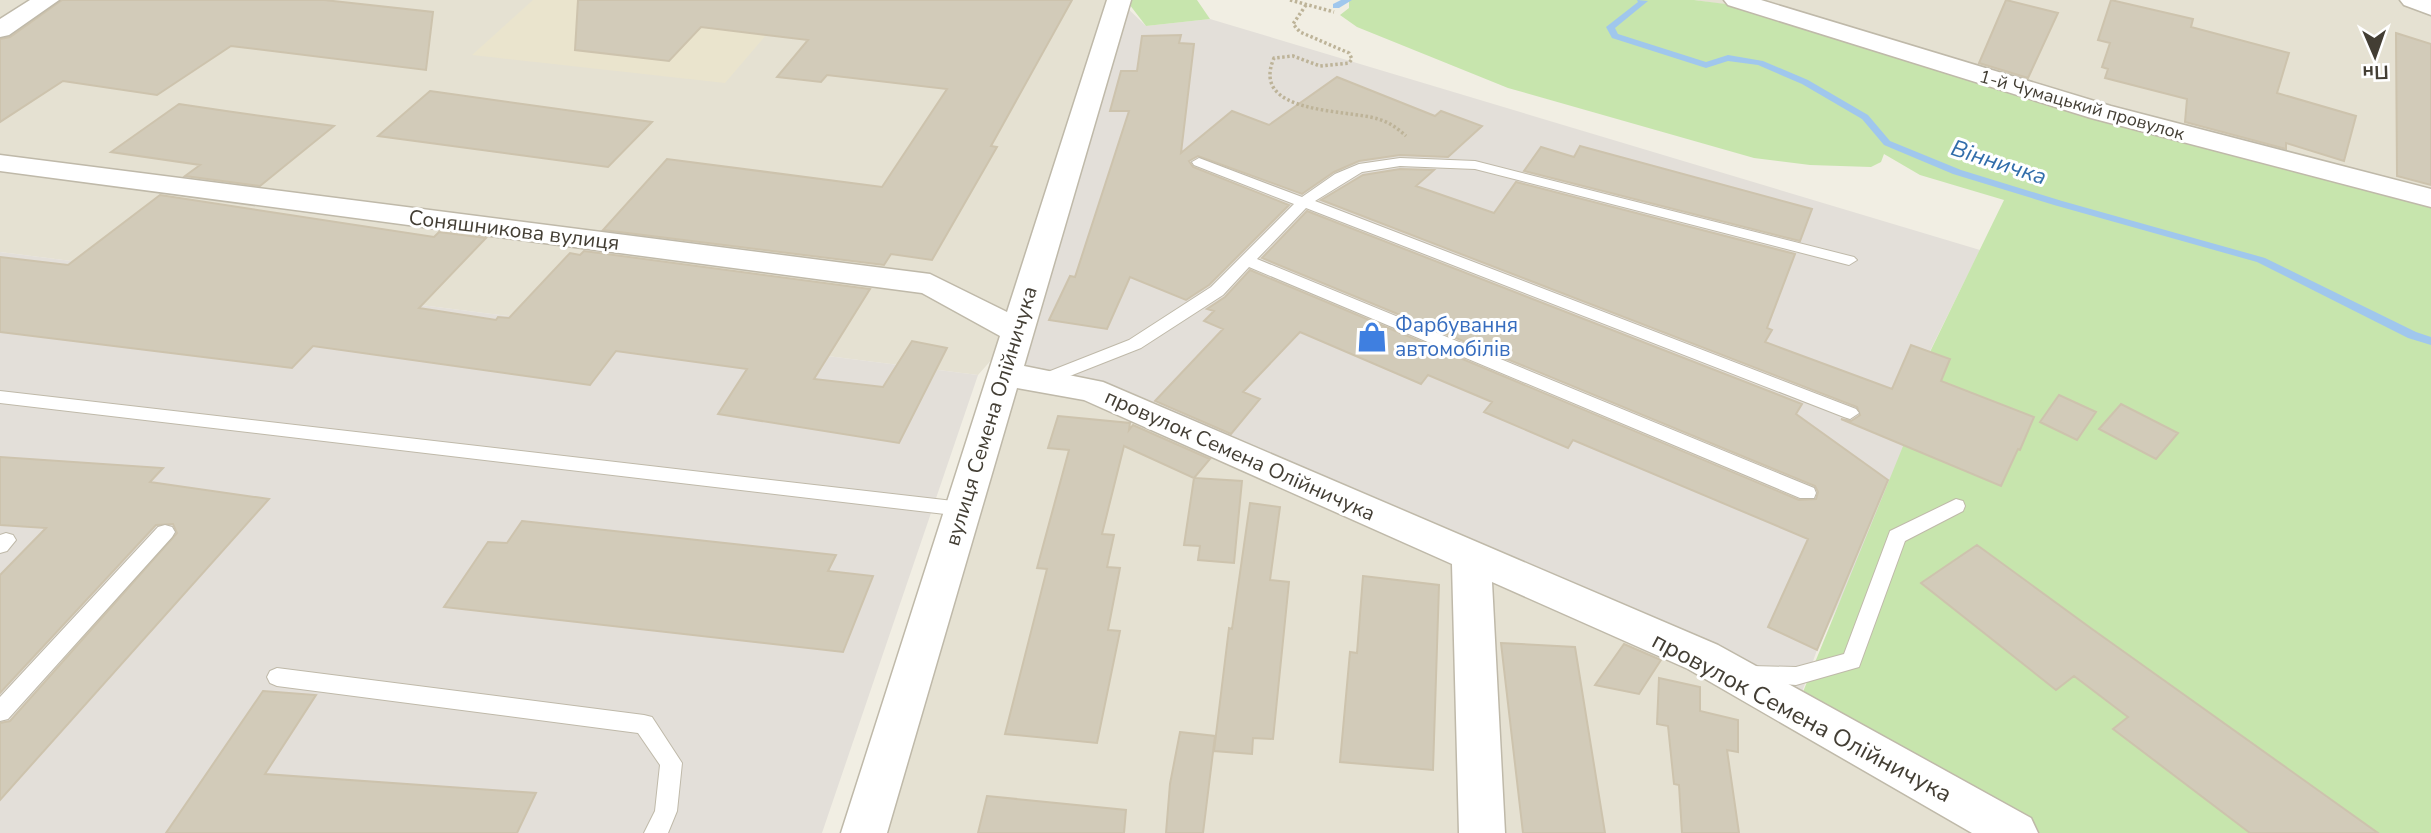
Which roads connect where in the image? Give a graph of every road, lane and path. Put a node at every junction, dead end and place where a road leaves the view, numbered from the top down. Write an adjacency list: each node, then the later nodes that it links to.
1 (47, 0): 9 (street)
2 (1119, 0): 17 (street, вулиця Семена Олійничука)
3 (1290, 0): 6 (path)
4 (1736, 0): 13 (street, 1-й Чумацький провулок)
5 (2412, 0): 7 (street)
6 (1307, 5): 8 (path); 11 (path)
7 (2431, 8)
8 (1334, 12)
9 (0, 30)
10 (1199, 162): 14 (lane)
11 (1400, 162): 14 (lane); 15 (lane)
12 (0, 163): 17 (street, Соняшникова вулиця)
13 (2431, 198)
14 (1304, 202): 16 (lane); 21 (lane)
15 (1849, 260)
16 (1250, 261): 19 (lane); 22 (lane)
17 (1017, 331): 18 (street, вулиця Семена Олійничука)
18 (1004, 374): 19 (street, провулок Семена Олійничука); 24 (street, вулиця Семена Олійничука)
19 (1041, 381): 26 (street, провулок Семена Олійничука)
20 (0, 397): 24 (lane)
21 (1850, 413)
22 (1807, 493)
23 (1956, 506): 27 (lane)
24 (962, 509): 31 (street, вулиця Семена Олійничука)
25 (165, 532): 29 (lane)
26 (1471, 556): 27 (street, провулок Семена Олійничука); 32 (street)
27 (1734, 674): 33 (street, провулок Семена Олійничука)
28 (277, 677): 30 (lane)
29 (0, 712)
30 (656, 833)
31 (864, 833)
32 (1482, 833)
33 (2015, 833)

